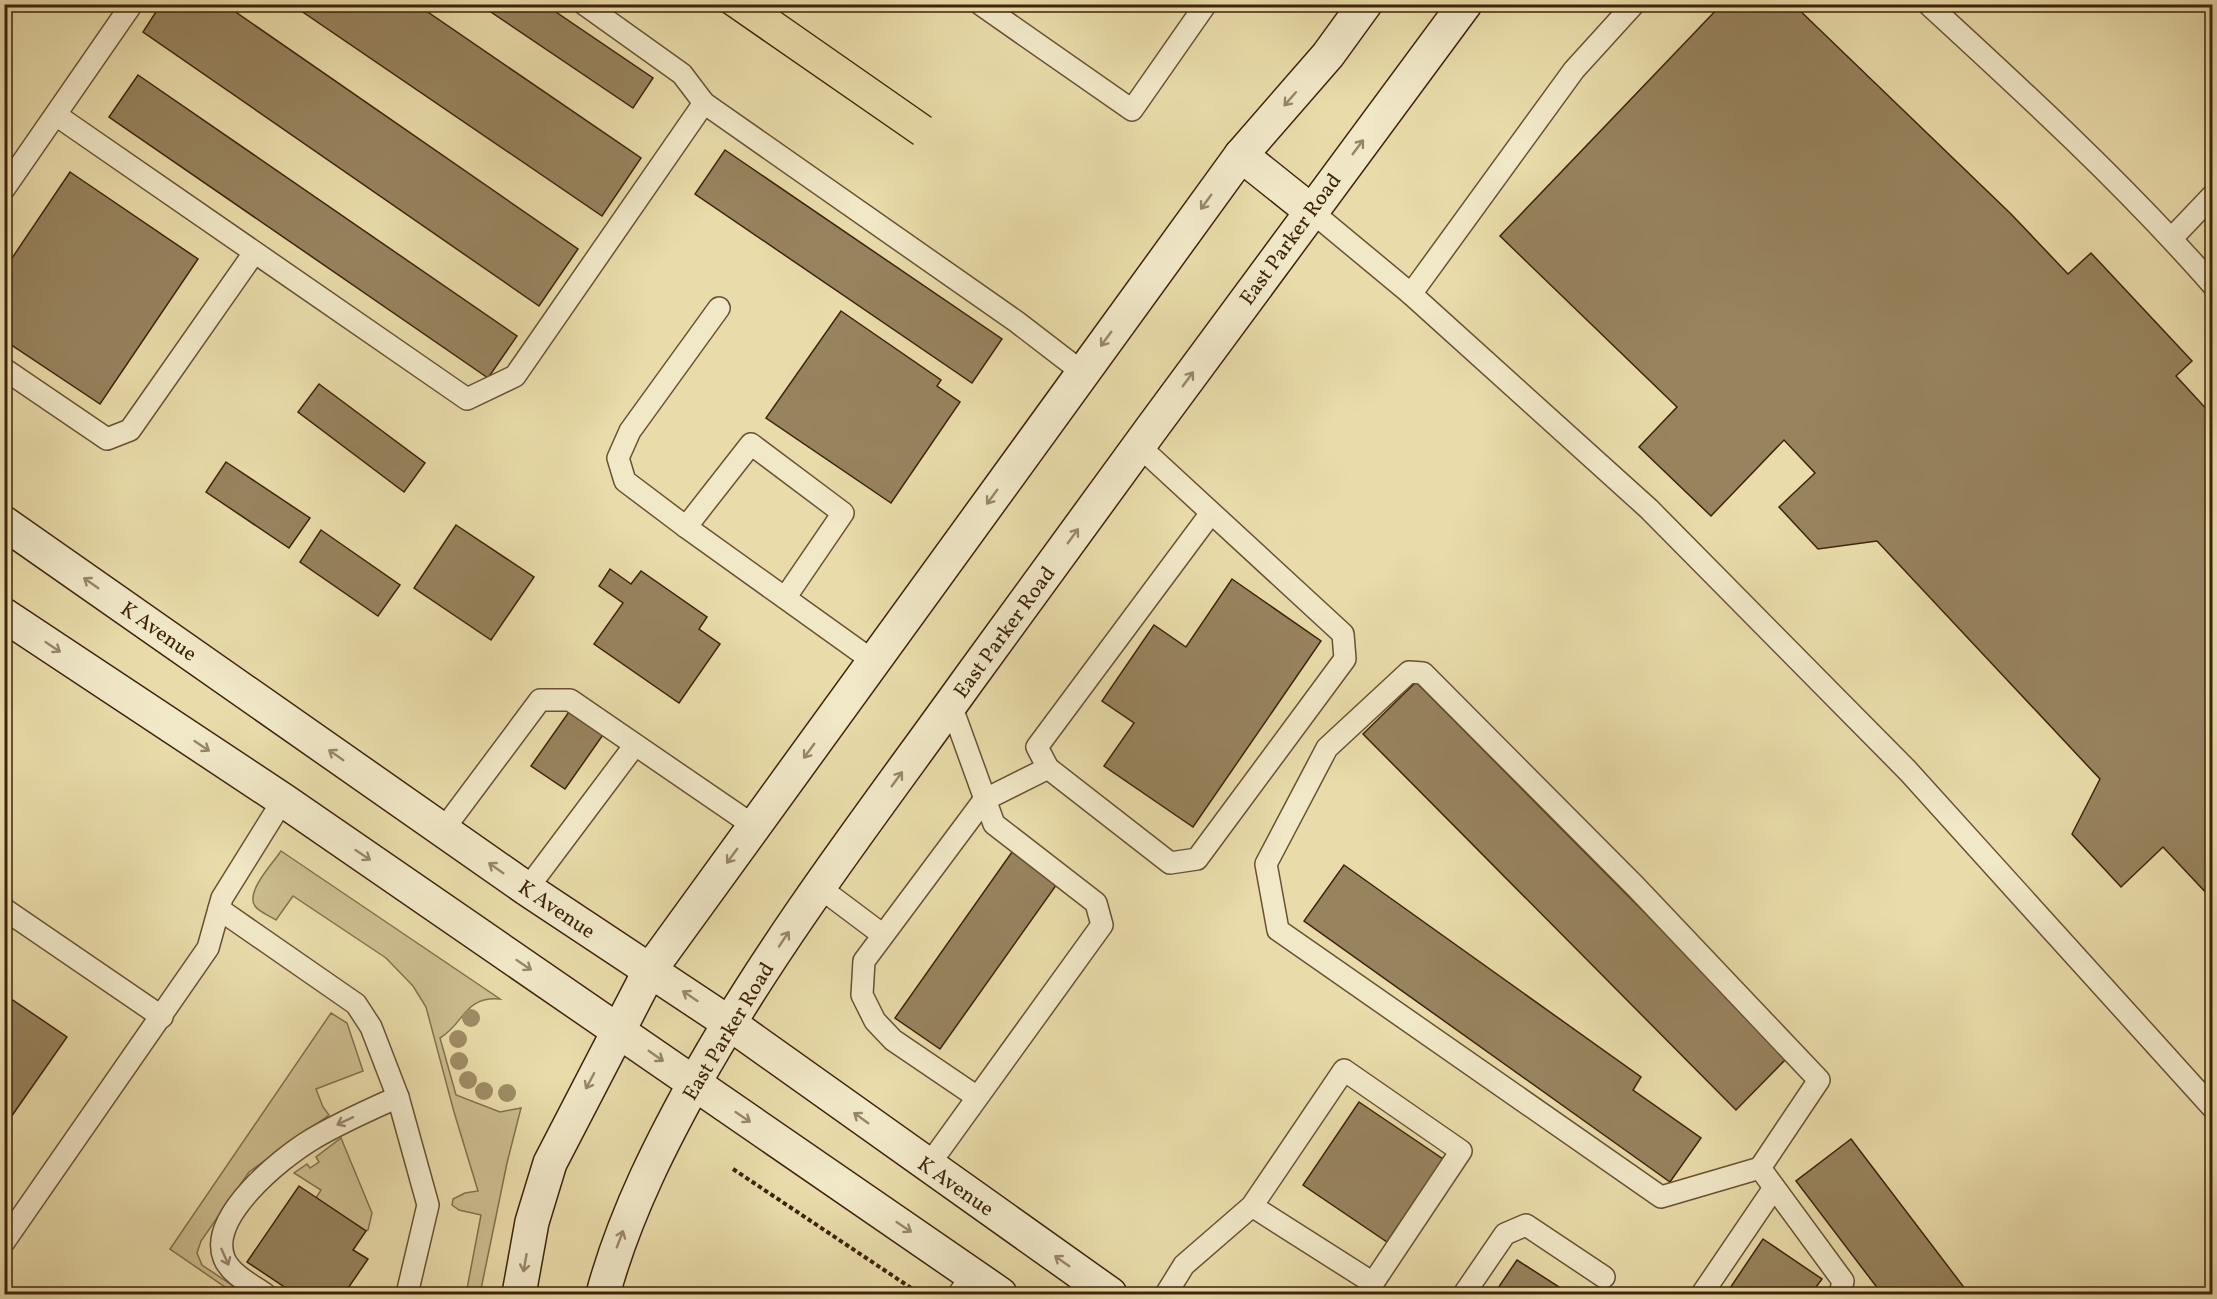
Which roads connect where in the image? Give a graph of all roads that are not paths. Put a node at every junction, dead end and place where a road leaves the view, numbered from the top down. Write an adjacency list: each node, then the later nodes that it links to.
1 (132, 4): 10 (lane)
2 (584, 4): 9 (lane)
3 (980, 4): 4 (lane)
4 (1206, 4)
5 (1365, 4): 11 (main road, one-way to 11)
6 (1465, 4): 14 (main road, East Parker Road, one-way to 6)
7 (1634, 4): 18 (lane)
8 (1928, 4): 15 (lane)
9 (704, 103): 16 (lane); 21 (lane)
10 (56, 115): 12 (lane); 16 (lane)
11 (1241, 155): 14 (main road); 21 (main road, one-way to 21)
12 (4, 189)
13 (2212, 196): 15 (lane)
14 (1311, 211): 18 (lane); 22 (main road, East Parker Road, one-way to 14)
15 (2172, 238): 17 (lane)
16 (254, 253): 20 (lane)
17 (2212, 284)
18 (1411, 294): 48 (lane)
19 (719, 309): 25 (lane)
20 (4, 369)
21 (1082, 372): 28 (main road, one-way to 28)
22 (1139, 446): 23 (lane); 29 (main road, East Parker Road, one-way to 22)
23 (1211, 513): 31 (lane); 31 (lane)
24 (4, 523): 35 (main road, K Avenue, one-way to 24)
25 (686, 527): 26 (lane); 26 (lane)
26 (785, 598): 28 (lane)
27 (4, 615): 32 (main road, one-way to 32)
28 (873, 661): 34 (main road, one-way to 34)
29 (951, 705): 33 (lane); 36 (main road, East Parker Road, one-way to 29)
30 (635, 745): 34 (lane); 35 (lane); 37 (lane)
31 (1048, 768): 33 (lane)
32 (283, 800): 39 (lane); 44 (main road, one-way to 44)
33 (984, 800): 40 (lane); 47 (lane)
34 (754, 826): 41 (main road, one-way to 41)
35 (443, 830): 37 (main road, K Avenue, one-way to 35)
36 (819, 886): 40 (lane); 43 (main road, East Parker Road, one-way to 36)
37 (527, 889): 41 (main road, K Avenue)
38 (4, 909): 42 (lane)
39 (219, 909): 42 (lane); 46 (lane)
40 (883, 935): 47 (lane)
41 (650, 970): 43 (main road, K Avenue, one-way to 41); 44 (main road)
42 (162, 1017): 53 (lane)
43 (729, 1023): 45 (main road, East Parker Road); 49 (main road, K Avenue, one-way to 43)
44 (618, 1029): 45 (main road, one-way to 45); 58 (main road, one-way to 58)
45 (695, 1083): 55 (main road, one-way to 55); 59 (main road, East Parker Road, one-way to 45)
46 (398, 1097): 56 (lane, one-way to 56); 57 (lane)
47 (977, 1097): 49 (lane)
48 (2212, 1107)
49 (928, 1166): 61 (main road, K Avenue, one-way to 49)
50 (1760, 1168): 50 (lane); 51 (lane)
51 (1774, 1188): 64 (lane); 65 (lane)
52 (1252, 1206): 52 (lane); 62 (lane)
53 (4, 1242)
54 (1604, 1277): 63 (lane)
55 (965, 1284): 60 (main road)
56 (265, 1294)
57 (407, 1294)
58 (519, 1294)
59 (603, 1294)
60 (1000, 1294)
61 (1110, 1294)
62 (1166, 1294)
63 (1464, 1294)
64 (1702, 1294)
65 (1840, 1294)

